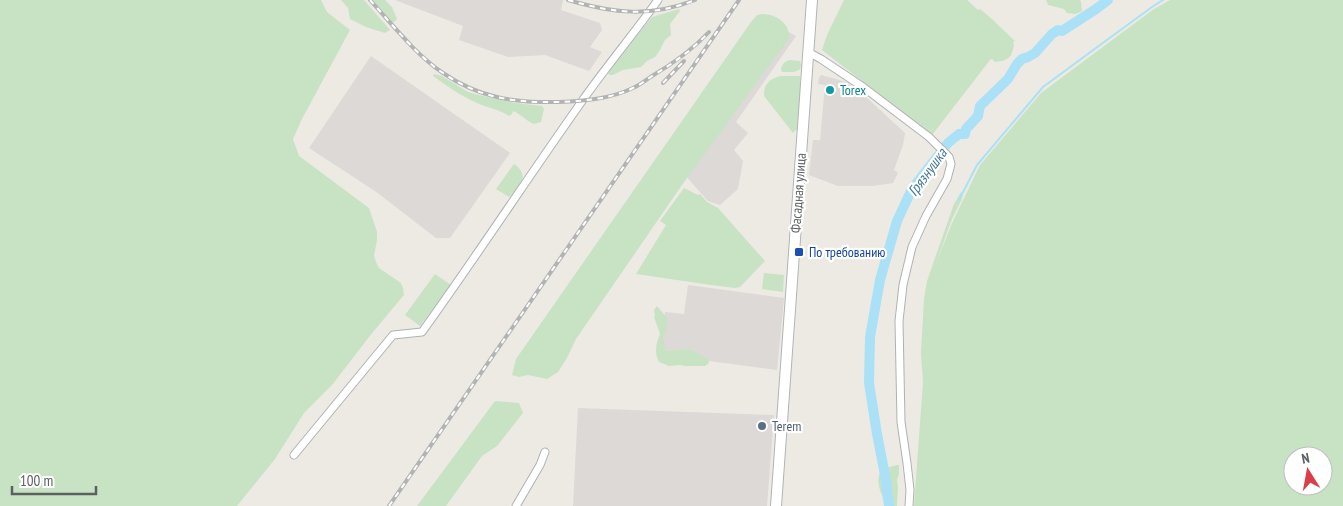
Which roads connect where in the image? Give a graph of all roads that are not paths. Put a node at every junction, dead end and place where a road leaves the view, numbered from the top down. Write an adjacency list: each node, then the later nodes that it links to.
1 (658, 0): 5 (street)
2 (812, 0): 3 (main road, Фасадная улица)
3 (808, 52): 7 (main road, Фасадная улица); 8 (street)
4 (545, 452): 6 (street)
5 (294, 455)
6 (516, 506)
7 (776, 506)
8 (909, 506)

